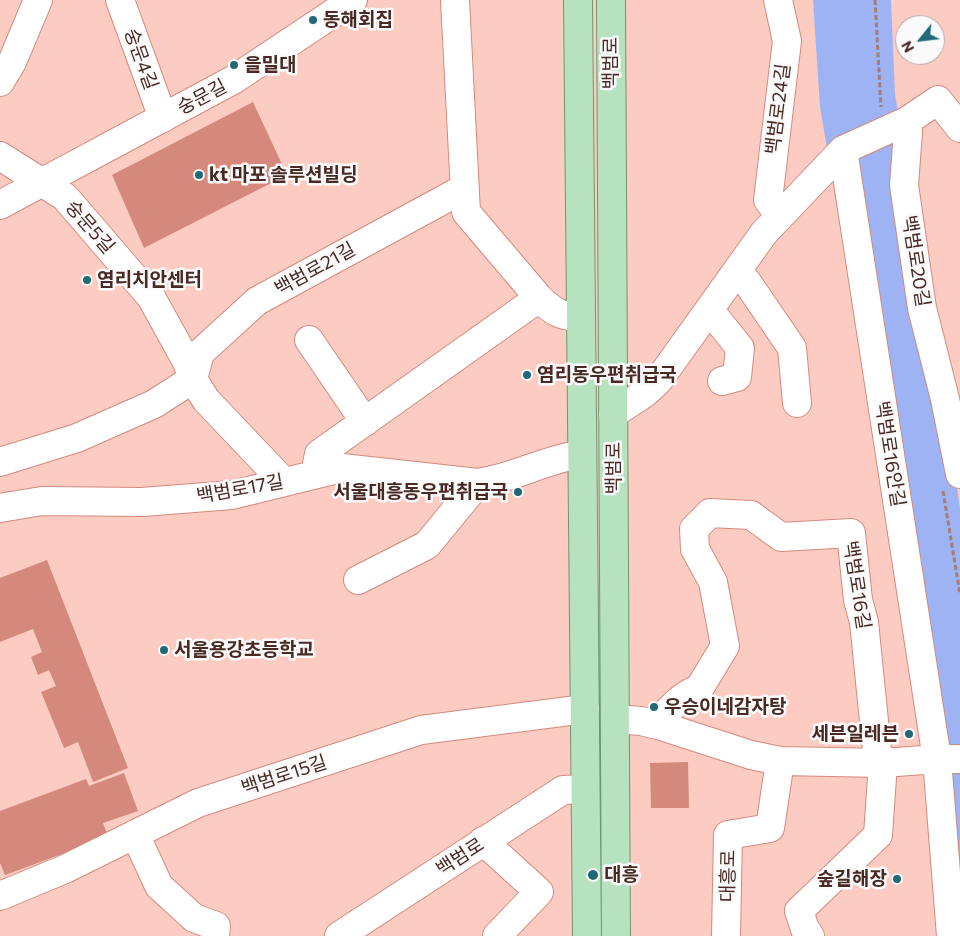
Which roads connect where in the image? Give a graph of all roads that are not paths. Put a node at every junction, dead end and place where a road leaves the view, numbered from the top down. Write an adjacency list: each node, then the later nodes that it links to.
1 (38, 0): 8 (street)
2 (120, 0): 9 (street, 숭문4길)
3 (353, 0): 9 (street, 숭문길)
4 (455, 0): 15 (street)
5 (578, 0): 21 (main road, 백범로)
6 (611, 0): 27 (main road, 백범로)
7 (778, 0): 17 (street, 백범로24길)
8 (0, 82)
9 (163, 118): 14 (street, 숭문길)
10 (907, 121): 11 (street); 12 (street); 25 (street, 백범로20길)
11 (960, 128)
12 (843, 150): 17 (street); 41 (street, 백범로16안길)
13 (0, 156): 14 (street)
14 (43, 182): 16 (street, 숭문길); 23 (street, 숭문5길)
15 (465, 188): 19 (street); 23 (street, 백범로21길)
16 (0, 205)
17 (780, 216): 18 (street)
18 (737, 271): 20 (street); 26 (street)
19 (539, 298): 21 (street); 28 (street)
20 (708, 311): 24 (street); 27 (street)
21 (581, 318): 30 (main road, 백범로)
22 (309, 340): 28 (street)
23 (193, 379): 31 (street); 34 (street, 숭문5길)
24 (722, 381)
25 (945, 399): 29 (street); 33 (street)
26 (797, 402)
27 (613, 414): 39 (main road, 백범로)
28 (365, 422): 32 (street)
29 (960, 427)
30 (582, 454): 35 (street, 백범로17길); 38 (main road, 백범로)
31 (0, 462)
32 (315, 474): 34 (street, 백범로17길); 35 (street, 백범로17길)
33 (960, 474)
34 (284, 482): 36 (street, 백범로17길)
35 (478, 483): 37 (street)
36 (0, 508)
37 (358, 580)
38 (585, 709): 44 (main road, 백범로); 45 (street, 백범로15길)
39 (615, 719): 40 (street); 49 (main road, 백범로)
40 (658, 725): 42 (street); 43 (street, 백범로16길)
41 (949, 759): 43 (street); 55 (street)
42 (780, 761): 43 (street); 53 (street, 대흥로)
43 (883, 763): 54 (street)
44 (585, 789): 46 (street, 백범로); 48 (main road, 백범로)
45 (136, 834): 47 (street, 백범로15길); 50 (street)
46 (484, 842): 51 (street, 백범로); 52 (street)
47 (0, 896)
48 (587, 925): 49 (main road)
49 (616, 925)
50 (215, 936)
51 (338, 936)
52 (497, 936)
53 (726, 936)
54 (810, 936)
55 (951, 936)

